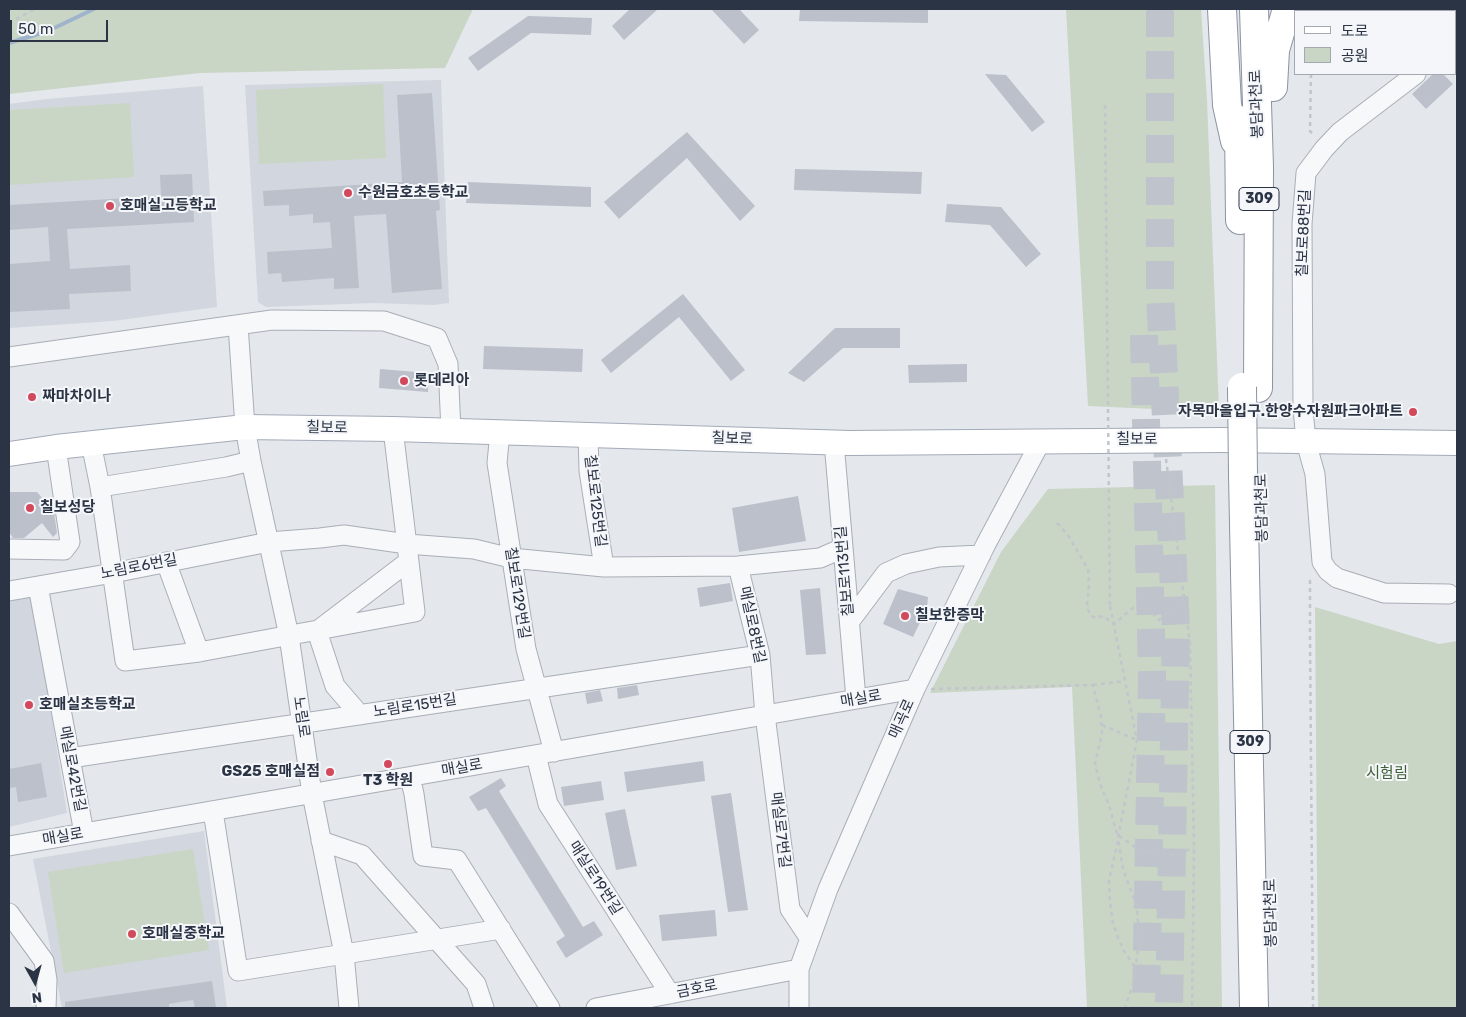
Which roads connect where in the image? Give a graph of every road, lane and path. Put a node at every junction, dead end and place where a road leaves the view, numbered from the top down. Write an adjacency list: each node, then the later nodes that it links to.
1 (35, 9): 6 (path)
2 (1222, 9): 11 (highway)
3 (1238, 9): 11 (highway, 봉담과천로 / 309)
4 (1254, 9): 11 (highway, 봉담과천로 / 309)
5 (1287, 9): 11 (highway)
6 (9, 23)
7 (1311, 75): 10 (path)
8 (1415, 75): 10 (street, 칠보로88번길)
9 (1105, 105): 47 (path, bridge)
10 (1324, 149): 22 (street, 칠보로88번길)
11 (1249, 166): 28 (highway, 봉담과천로 / 309)
12 (238, 325): 13 (street); 14 (street, 노림로); 16 (street)
13 (9, 357)
14 (245, 427): 15 (main road, 칠보로); 23 (main road, 칠보로); 27 (street, 노림로)
15 (393, 429): 16 (main road, 칠보로); 34 (street)
16 (451, 431): 17 (main road, 칠보로)
17 (500, 432): 18 (main road, 칠보로); 36 (street, 칠보로129번길)
18 (588, 435): 21 (main road, 칠보로); 40 (street, 칠보로125번길)
19 (1164, 440): 20 (main road, 칠보로); 22 (main road, 칠보로); 45 (path)
20 (1041, 441): 21 (main road, 칠보로); 35 (street, 매곡로)
21 (834, 442): 32 (street, 칠보로113번길)
22 (1306, 442): 24 (main road, 칠보로); 39 (street, 칠보로88번길)
23 (91, 443): 25 (main road, 칠보로); 29 (street)
24 (1457, 443)
25 (56, 447): 26 (main road, 칠보로); 33 (street)
26 (9, 454)
27 (251, 461): 29 (street); 31 (street, 노림로)
28 (1252, 476): 88 (highway, 봉담과천로 / 309); 89 (highway, 봉담과천로 / 309)
29 (100, 487): 41 (street)
30 (1057, 523): 47 (path)
31 (269, 542): 34 (street, 노림로6번길); 37 (street, 노림로6번길); 49 (street, 노림로)
32 (843, 548): 38 (street, 노림로6번길); 46 (street, 칠보로113번길)
33 (9, 550)
34 (408, 552): 36 (street, 노림로6번길); 48 (street); 48 (street)
35 (981, 555): 46 (street); 55 (street, 매곡로)
36 (512, 558): 40 (street, 노림로6번길); 54 (street, 칠보로129번길)
37 (166, 562): 41 (street, 노림로6번길); 50 (street)
38 (738, 566): 40 (street, 노림로6번길); 51 (street, 매실로8번길)
39 (1325, 566): 44 (street); 90 (path)
40 (604, 567)
41 (112, 573): 42 (street, 노림로6번길); 50 (street)
42 (38, 586): 43 (street, 노림로6번길); 63 (street, 매실로42번길)
43 (9, 591)
44 (1449, 594)
45 (1184, 599): 47 (path); 71 (path)
46 (850, 621): 56 (street, 칠보로113번길)
47 (1114, 624): 52 (path)
48 (317, 631): 49 (street); 57 (street)
49 (289, 636): 50 (street); 59 (street, 노림로)
50 (199, 652)
51 (760, 655): 54 (street, 노림로15번길); 58 (street, 매실로8번길)
52 (1125, 681): 53 (path); 61 (path)
53 (1093, 685): 55 (path); 60 (path)
54 (537, 688): 57 (street, 노림로15번길); 62 (street, 칠보로129번길)
55 (915, 689): 56 (street, 매실로); 75 (street, 매곡로)
56 (856, 700): 58 (street, 매실로)
57 (360, 715): 59 (street, 노림로15번길)
58 (765, 715): 62 (street, 매실로); 75 (street, 매실로7번길)
59 (302, 724): 63 (street, 노림로15번길); 65 (street, 노림로)
60 (1102, 725): 61 (path); 68 (path)
61 (1137, 740): 68 (path)
62 (545, 753): 64 (street, 매실로); 79 (street, 매실로19번길)
63 (70, 758): 67 (street, 매실로42번길)
64 (410, 777): 65 (street, 매실로); 73 (street)
65 (312, 794): 66 (street, 매실로); 69 (street, 노림로)
66 (213, 811): 67 (street, 매실로); 76 (street)
67 (84, 833): 70 (street, 매실로)
68 (1118, 836): 71 (path); 77 (path); 77 (path)
69 (321, 841): 74 (street); 76 (street, 노림로)
70 (9, 846)
71 (1194, 848): 87 (path)
72 (9, 913): 80 (street)
73 (501, 929): 74 (street); 83 (street)
74 (437, 939): 76 (street); 82 (street)
75 (810, 939): 78 (street, 매곡로)
76 (344, 954): 81 (street, 노림로)
77 (1136, 968): 86 (path)
78 (799, 969): 79 (street, 금호로); 85 (street, 매곡로)
79 (670, 994): 84 (street, 금호로)
80 (46, 1008)
81 (349, 1008)
82 (484, 1008)
83 (550, 1008)
84 (596, 1008)
85 (799, 1008)
86 (1125, 1008)
87 (1192, 1008)
88 (1254, 1008)
89 (1273, 1008)
90 (1313, 1008)

